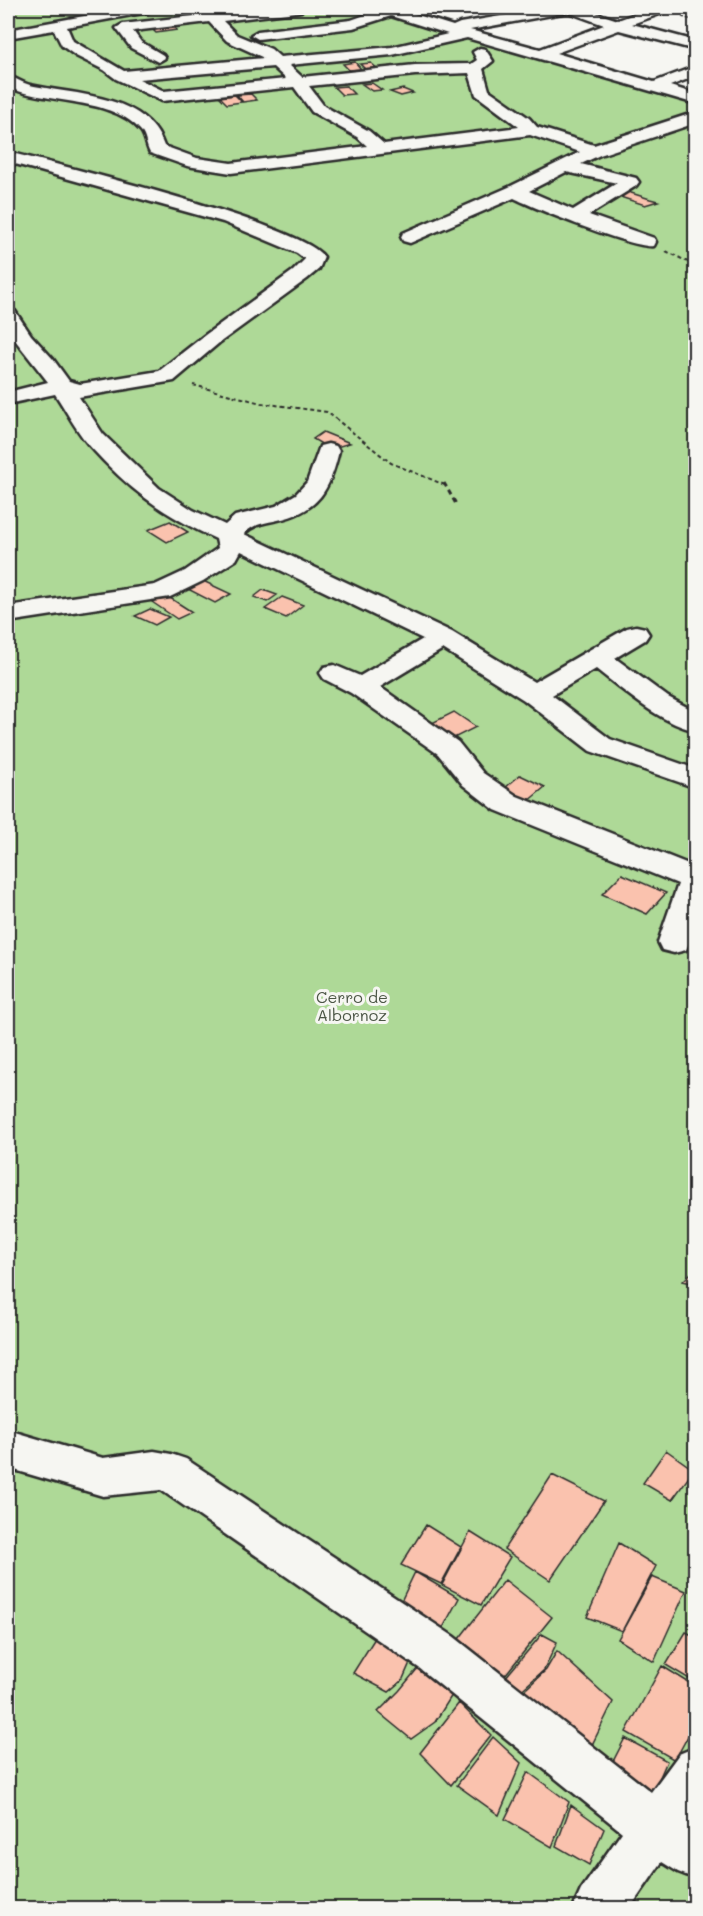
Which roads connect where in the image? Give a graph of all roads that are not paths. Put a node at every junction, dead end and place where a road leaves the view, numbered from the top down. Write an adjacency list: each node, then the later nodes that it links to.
1 (148, 8): 7 (street)
2 (293, 8): 6 (street)
3 (569, 8): 11 (street); 15 (street)
4 (663, 8): 11 (street)
5 (386, 9): 9 (street); 15 (street)
6 (270, 11): 8 (street); 13 (street)
7 (102, 16): 10 (street); 12 (street)
8 (214, 19): 12 (street); 17 (street)
9 (352, 24): 13 (street); 19 (street)
10 (59, 25): 16 (street); 33 (street)
11 (618, 25): 18 (street); 23 (street)
12 (123, 28): 24 (street)
13 (296, 30): 17 (street); 25 (street)
14 (696, 30): 18 (street)
15 (456, 33): 19 (street); 23 (street); 29 (street)
16 (8, 34)
17 (235, 39): 20 (street); 26 (street)
18 (670, 39): 21 (street); 22 (street)
19 (390, 42): 25 (street); 30 (street)
20 (215, 44)
21 (696, 46)
22 (649, 48)
23 (540, 54): 31 (street)
24 (167, 56): 28 (street); 33 (street)
25 (334, 56): 26 (street)
26 (275, 61): 28 (street); 35 (street)
27 (617, 61): 31 (street)
28 (195, 69): 33 (street)
29 (476, 69): 30 (street); 39 (street)
30 (415, 70): 35 (street)
31 (596, 70): 36 (street)
32 (696, 70): 36 (street)
33 (115, 72): 35 (street)
34 (8, 81): 40 (street)
35 (298, 82): 40 (street)
36 (654, 88): 37 (street)
37 (696, 99)
38 (696, 117): 41 (street)
39 (531, 130): 40 (street); 41 (street)
40 (382, 150)
41 (594, 151): 43 (street)
42 (8, 157): 49 (street)
43 (564, 166): 44 (street); 45 (street)
44 (515, 191): 45 (street); 46 (street)
45 (574, 217): 47 (street)
46 (410, 237)
47 (647, 242)
48 (8, 315): 49 (street)
49 (61, 386): 50 (street); 52 (street)
50 (8, 398)
51 (328, 451): 52 (street)
52 (229, 537): 53 (street); 55 (street)
53 (8, 614)
54 (636, 634): 56 (street)
55 (443, 638): 58 (street); 59 (street)
56 (597, 657): 59 (street); 60 (street)
57 (334, 673): 58 (street)
58 (361, 687): 62 (street)
59 (534, 694): 61 (street)
60 (696, 723)
61 (696, 779)
62 (695, 879): 63 (street)
63 (674, 942)
64 (8, 1449): 66 (street)
65 (696, 1771): 66 (street)
66 (655, 1827): 67 (street); 68 (street)
67 (696, 1854)
68 (599, 1908)

